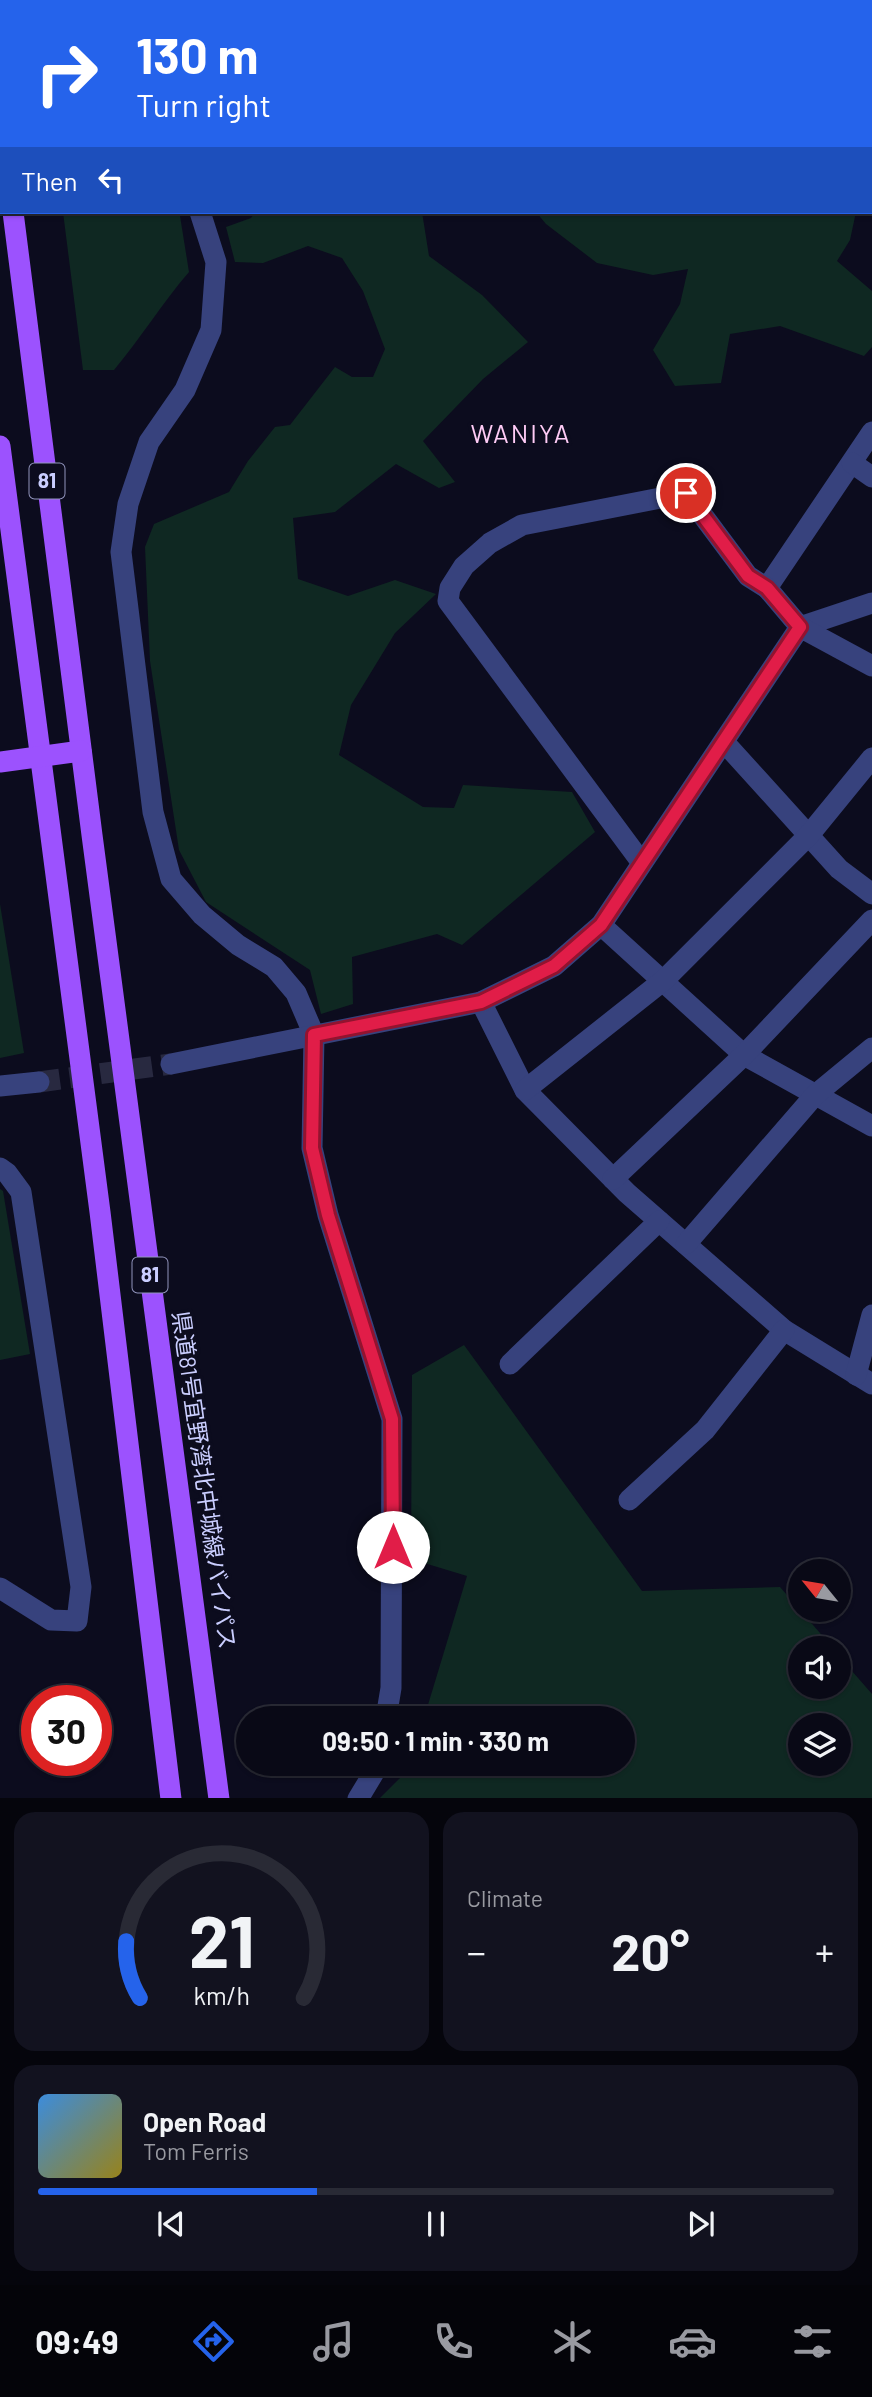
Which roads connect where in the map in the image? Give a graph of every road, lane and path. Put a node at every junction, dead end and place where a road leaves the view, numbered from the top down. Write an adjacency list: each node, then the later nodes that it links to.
1 (13, 214): 12 (main road, 81)
2 (201, 214): 23 (street)
3 (872, 432): 5 (street)
4 (0, 446): 13 (main road, 81)
5 (852, 463): 6 (street); 7 (street)
6 (872, 477)
7 (767, 588): 9 (street); 17 (street)
8 (872, 603): 9 (street)
9 (800, 627): 10 (street); 11 (street)
10 (872, 666)
11 (724, 742): 16 (street); 17 (street)
12 (81, 751): 13 (main road); 45 (main road, 県道81号宜野湾北中城線バイパス / 81)
13 (40, 756): 15 (main road); 44 (main road, 81)
14 (872, 758): 16 (street)
15 (0, 762)
16 (809, 835): 18 (street); 21 (street)
17 (642, 863): 20 (street)
18 (872, 894)
19 (872, 920): 25 (street)
20 (601, 925): 21 (street); 22 (street)
21 (664, 980): 25 (street); 29 (street)
22 (481, 1002): 23 (street); 29 (street)
23 (314, 1035): 26 (street); 42 (street)
24 (872, 1048): 30 (street)
25 (744, 1055): 30 (street); 33 (street)
26 (171, 1064)
27 (38, 1082): 28 (street)
28 (0, 1086)
29 (525, 1090): 33 (street)
30 (815, 1095): 31 (street); 35 (street)
31 (872, 1126)
32 (0, 1168): 41 (street)
33 (613, 1179): 34 (street)
34 (659, 1221): 35 (street); 38 (street)
35 (686, 1244): 37 (street)
36 (872, 1315): 39 (street)
37 (783, 1330): 39 (street); 40 (street)
38 (510, 1364)
39 (864, 1380)
40 (629, 1500)
41 (0, 1588)
42 (388, 1706)
43 (372, 1776): 46 (street)
44 (171, 1798)
45 (219, 1798)
46 (358, 1798)

